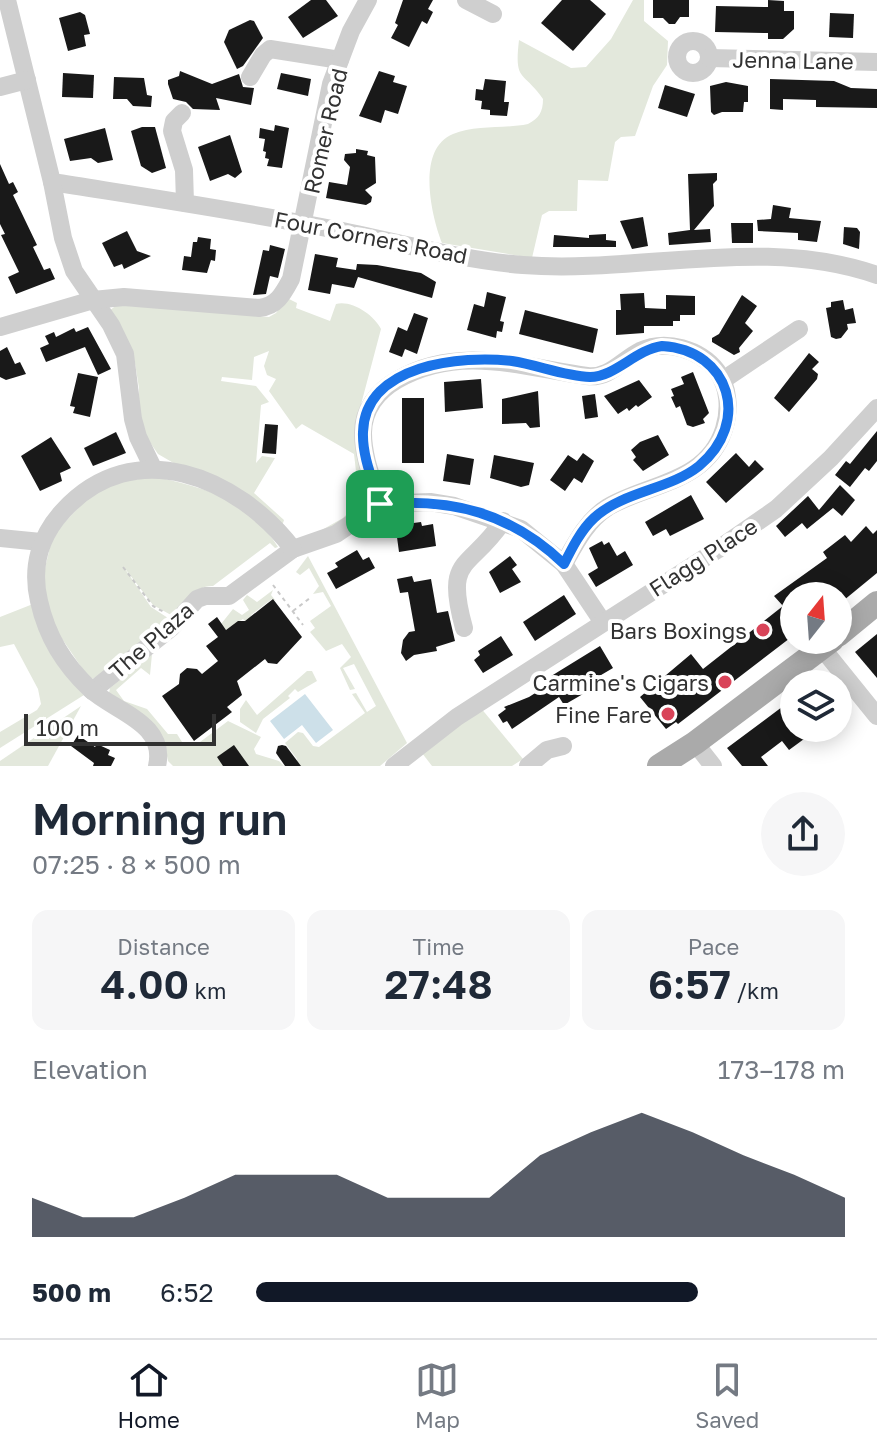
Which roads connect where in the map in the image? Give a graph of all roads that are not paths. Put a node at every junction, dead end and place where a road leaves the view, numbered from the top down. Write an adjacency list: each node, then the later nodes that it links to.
1 (7, 0): 9 (street)
2 (368, 0): 6 (street, Romer Road)
3 (466, 0): 4 (street)
4 (493, 14)
5 (709, 58): 7 (street, Jenna Lane)
6 (340, 60): 8 (street); 14 (street, Romer Road)
7 (877, 62)
8 (250, 77)
9 (27, 80): 10 (street); 12 (street)
10 (0, 87)
11 (182, 113): 13 (street)
12 (52, 182): 13 (street, Four Corners Road); 16 (street)
13 (185, 203): 14 (street, Four Corners Road)
14 (304, 224): 15 (street, Four Corners Road); 16 (street, Romer Road)
15 (877, 275)
16 (93, 300): 17 (street); 21 (street)
17 (0, 327)
18 (799, 329): 19 (street)
19 (723, 380): 22 (street); 27 (street)
20 (877, 408): 29 (street, Flagg Place)
21 (153, 468): 25 (street); 26 (street)
22 (380, 504): 23 (street); 26 (street, The Plaza)
23 (503, 521): 27 (street); 31 (street)
24 (0, 538): 25 (street)
25 (41, 542): 34 (street)
26 (293, 549): 34 (street, The Plaza)
27 (564, 564): 29 (street)
28 (877, 603): 30 (main road)
29 (602, 621): 39 (street, Flagg Place)
30 (852, 624)
31 (464, 628)
32 (814, 654): 36 (main road)
33 (839, 654): 35 (street)
34 (92, 691): 38 (street)
35 (877, 716)
36 (695, 743): 41 (main road); 42 (street)
37 (563, 746): 40 (street)
38 (157, 766)
39 (394, 766)
40 (528, 766)
41 (659, 766)
42 (713, 766)

